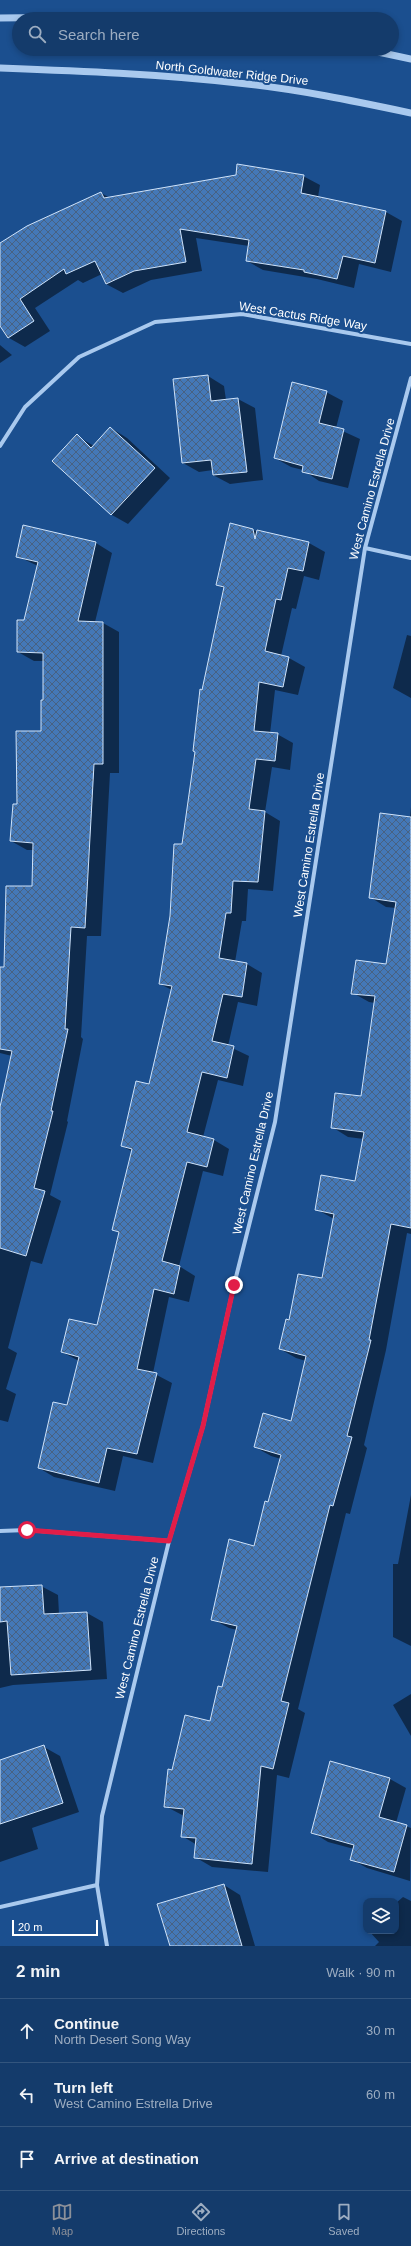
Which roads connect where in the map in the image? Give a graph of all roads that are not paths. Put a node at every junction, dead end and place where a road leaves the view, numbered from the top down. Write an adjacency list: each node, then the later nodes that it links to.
1 (0, 18): 2 (street)
2 (12, 18)
3 (397, 56): 4 (street)
4 (411, 59)
5 (0, 68): 6 (street, North Goldwater Ridge Drive)
6 (411, 113)
7 (411, 344): 9 (street, West Cactus Ridge Way)
8 (411, 378): 10 (street, West Camino Estrella Drive)
9 (0, 446)
10 (365, 548): 11 (street); 13 (street, West Camino Estrella Drive)
11 (411, 558)
12 (0, 1531): 13 (street)
13 (169, 1541): 14 (street, West Camino Estrella Drive)
14 (97, 1885): 15 (street); 16 (street, West Camino Estrella Drive)
15 (0, 1907)
16 (107, 1946)

